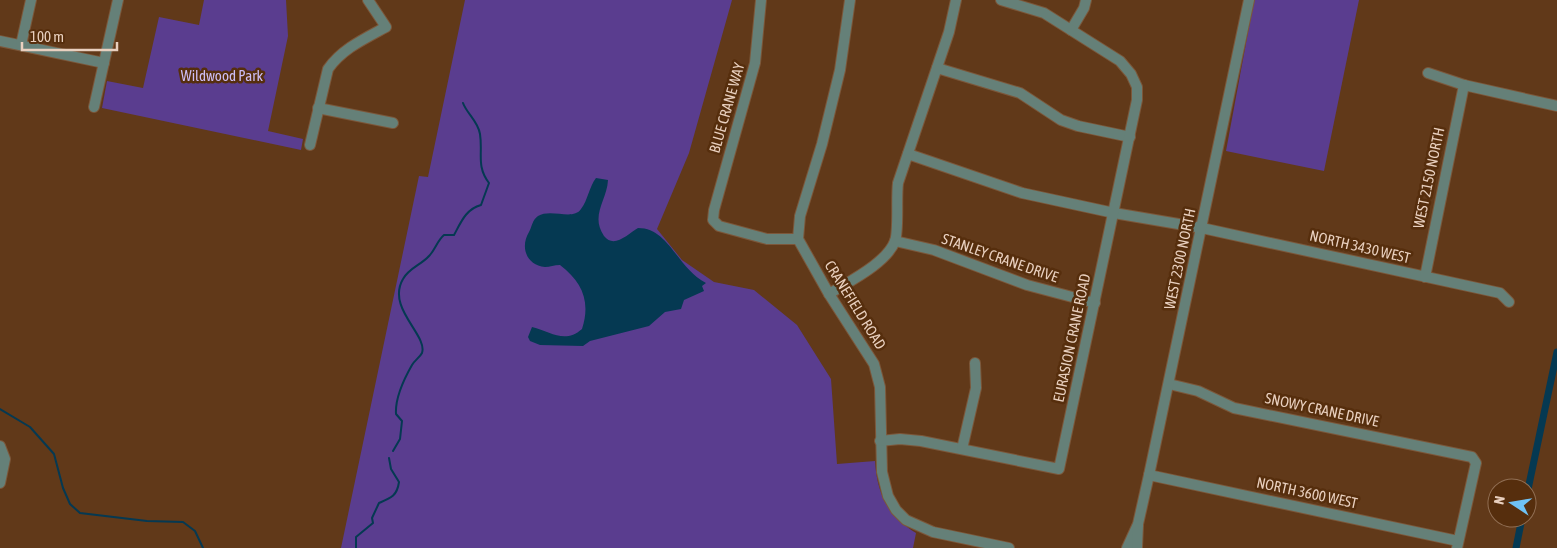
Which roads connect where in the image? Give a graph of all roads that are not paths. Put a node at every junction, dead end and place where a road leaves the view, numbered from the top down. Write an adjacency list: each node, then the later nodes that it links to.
1 (31, 0): 12 (street)
2 (118, 0): 13 (street)
3 (368, 0): 19 (street)
4 (761, 0): 26 (street, BLUE CRANE WAY)
5 (850, 0): 26 (street)
6 (956, 0): 14 (street)
7 (1001, 0): 10 (street)
8 (1086, 0): 10 (street)
9 (1250, 0): 25 (street, WEST 2300 NORTH)
10 (1071, 30): 21 (street, EURASION CRANE ROAD)
11 (0, 41): 12 (street)
12 (21, 45): 13 (street)
13 (104, 63): 17 (street)
14 (937, 68): 21 (street); 23 (street)
15 (1428, 72): 16 (street)
16 (1464, 85): 18 (street); 28 (street, WEST 2150 NORTH)
17 (94, 106)
18 (1557, 106)
19 (318, 108): 20 (street); 22 (street)
20 (393, 123)
21 (1130, 137): 24 (street, EURASION CRANE ROAD)
22 (310, 145)
23 (908, 154): 24 (street, NORTH 3430 WEST); 27 (street)
24 (1114, 213): 25 (street, NORTH 3430 WEST); 31 (street, EURASION CRANE ROAD)
25 (1202, 228): 28 (street, NORTH 3430 WEST); 33 (street, WEST 2300 NORTH)
26 (798, 239): 29 (street, CRANEFIELD ROAD)
27 (895, 241): 29 (street); 31 (street, STANLEY CRANE DRIVE)
28 (1424, 277): 30 (street, NORTH 3430 WEST)
29 (829, 294): 34 (street, CRANEFIELD ROAD)
30 (1508, 302)
31 (1095, 303): 36 (street, EURASION CRANE ROAD)
32 (975, 363): 36 (street)
33 (1169, 384): 37 (street, WEST 2300 NORTH); 40 (street, SNOWY CRANE DRIVE)
34 (880, 441): 36 (street); 41 (street, CRANEFIELD ROAD)
35 (0, 446): 38 (street)
36 (962, 449)
37 (1149, 475): 39 (street, WEST 2300 NORTH); 40 (street, NORTH 3600 WEST)
38 (1, 480)
39 (1138, 524): 43 (street); 44 (street)
40 (1458, 544)
41 (976, 545): 42 (street, CRANEFIELD ROAD)
42 (1009, 548)
43 (1127, 548)
44 (1138, 548)

